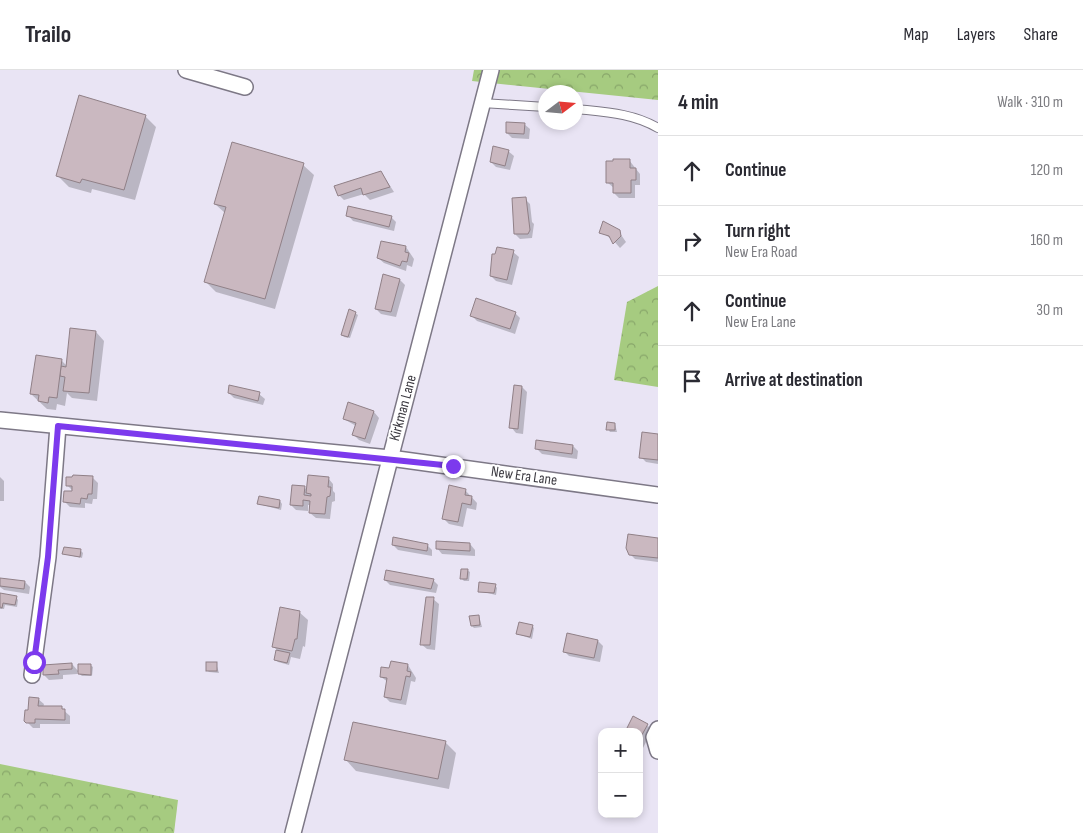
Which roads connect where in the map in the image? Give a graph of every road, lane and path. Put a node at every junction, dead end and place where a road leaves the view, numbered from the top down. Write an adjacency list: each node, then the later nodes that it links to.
1 (186, 70): 3 (street)
2 (491, 70): 4 (street, Kirkman Lane)
3 (246, 87)
4 (482, 103): 5 (lane); 10 (street, Kirkman Lane)
5 (538, 106)
6 (583, 110): 7 (lane)
7 (658, 128)
8 (0, 420): 9 (street, New Era Lane)
9 (58, 426): 10 (street, New Era Lane); 12 (street)
10 (390, 458): 11 (street, New Era Lane); 15 (street, Kirkman Lane)
11 (658, 495)
12 (32, 675)
13 (658, 729): 14 (street)
14 (658, 751)
15 (293, 833)

